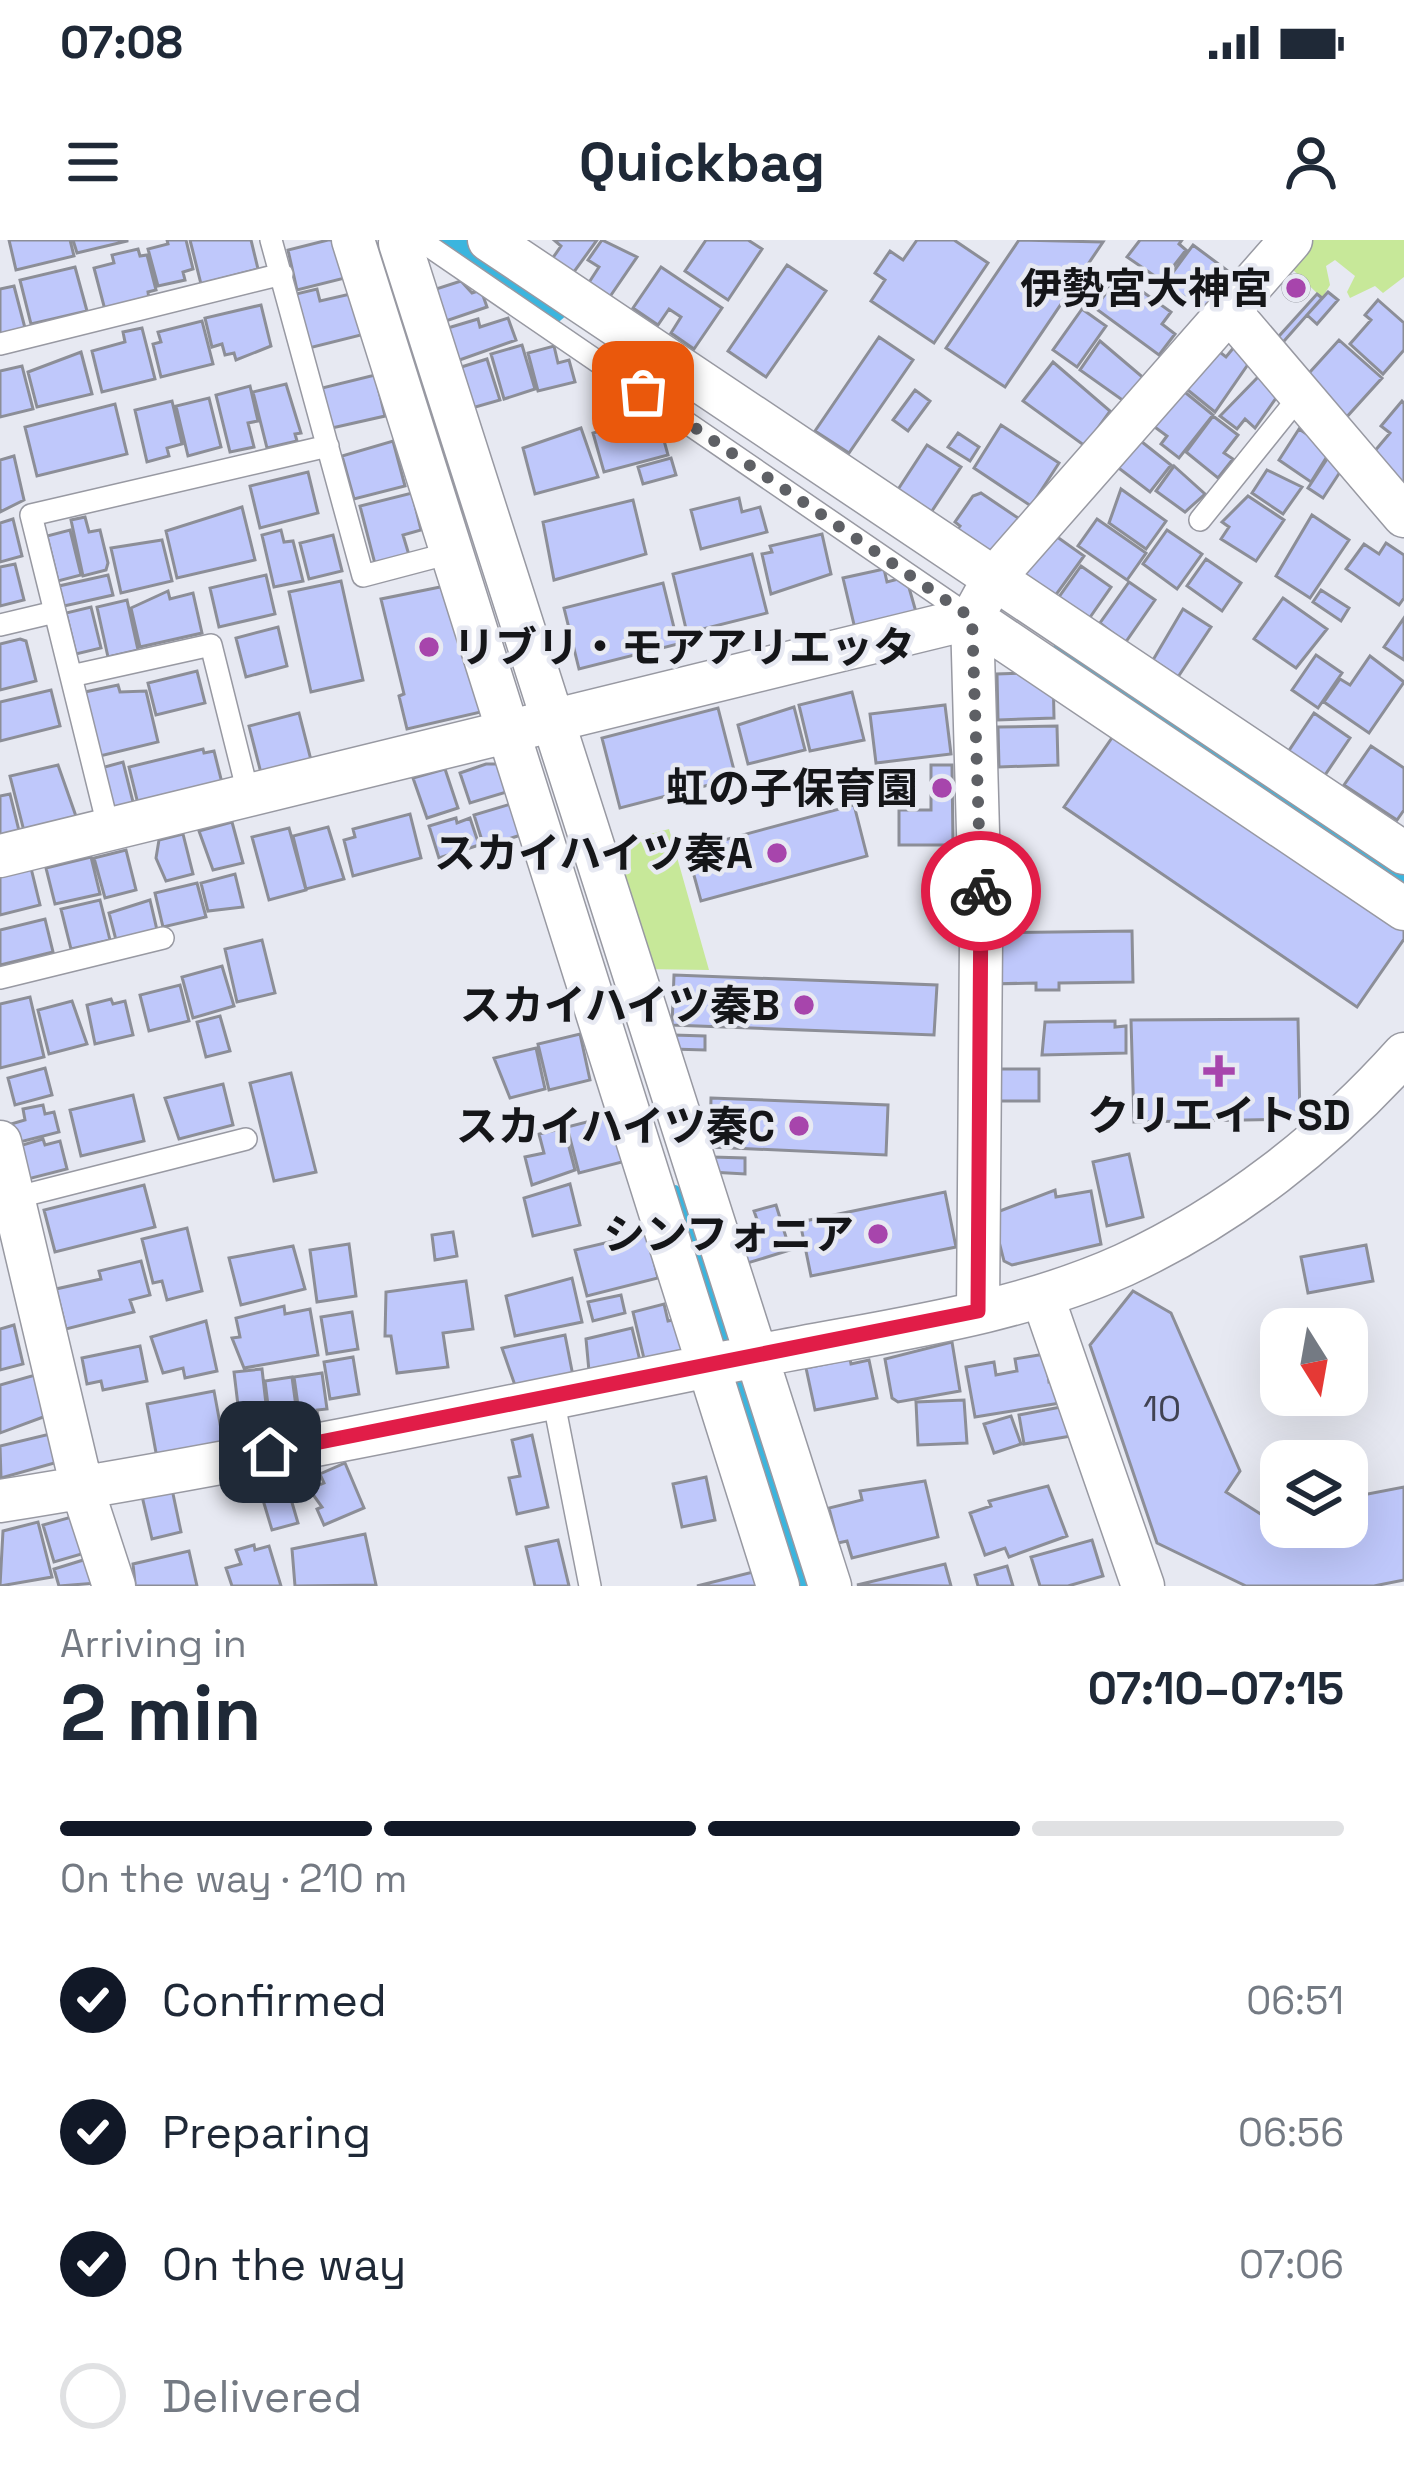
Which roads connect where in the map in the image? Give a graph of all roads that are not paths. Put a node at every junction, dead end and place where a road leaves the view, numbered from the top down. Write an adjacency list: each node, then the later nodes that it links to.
1 (271, 240): 6 (lane)
2 (353, 240): 13 (street)
3 (489, 240): 14 (street)
4 (408, 241): 14 (lane); 18 (street)
5 (1271, 246): 7 (street)
6 (282, 274): 8 (lane); 10 (lane)
7 (1231, 313): 9 (street); 14 (street)
8 (0, 344)
9 (1299, 397): 11 (street); 12 (lane)
10 (328, 446): 13 (lane); 15 (lane)
11 (1404, 516)
12 (1200, 520)
13 (454, 553): 18 (street)
14 (983, 599): 18 (street); 21 (street); 23 (street); 31 (street)
15 (55, 612): 16 (lane); 17 (lane)
16 (0, 625)
17 (71, 676): 19 (lane); 20 (lane)
18 (531, 729): 19 (street); 32 (street)
19 (249, 796): 20 (street)
20 (109, 830): 22 (street)
21 (1404, 853)
22 (0, 856)
23 (1404, 909)
24 (163, 938): 25 (lane)
25 (0, 978)
26 (1404, 1054): 30 (street)
27 (246, 1138): 29 (lane)
28 (0, 1142): 29 (street)
29 (14, 1198): 34 (street)
30 (1043, 1298): 31 (street); 40 (street)
31 (978, 1311): 32 (street)
32 (732, 1361): 33 (street); 38 (street); 39 (street)
33 (553, 1398): 34 (street); 37 (lane)
34 (82, 1488): 35 (street); 36 (street)
35 (0, 1501)
36 (115, 1586)
37 (590, 1586)
38 (778, 1586)
39 (830, 1586)
40 (1143, 1586)

